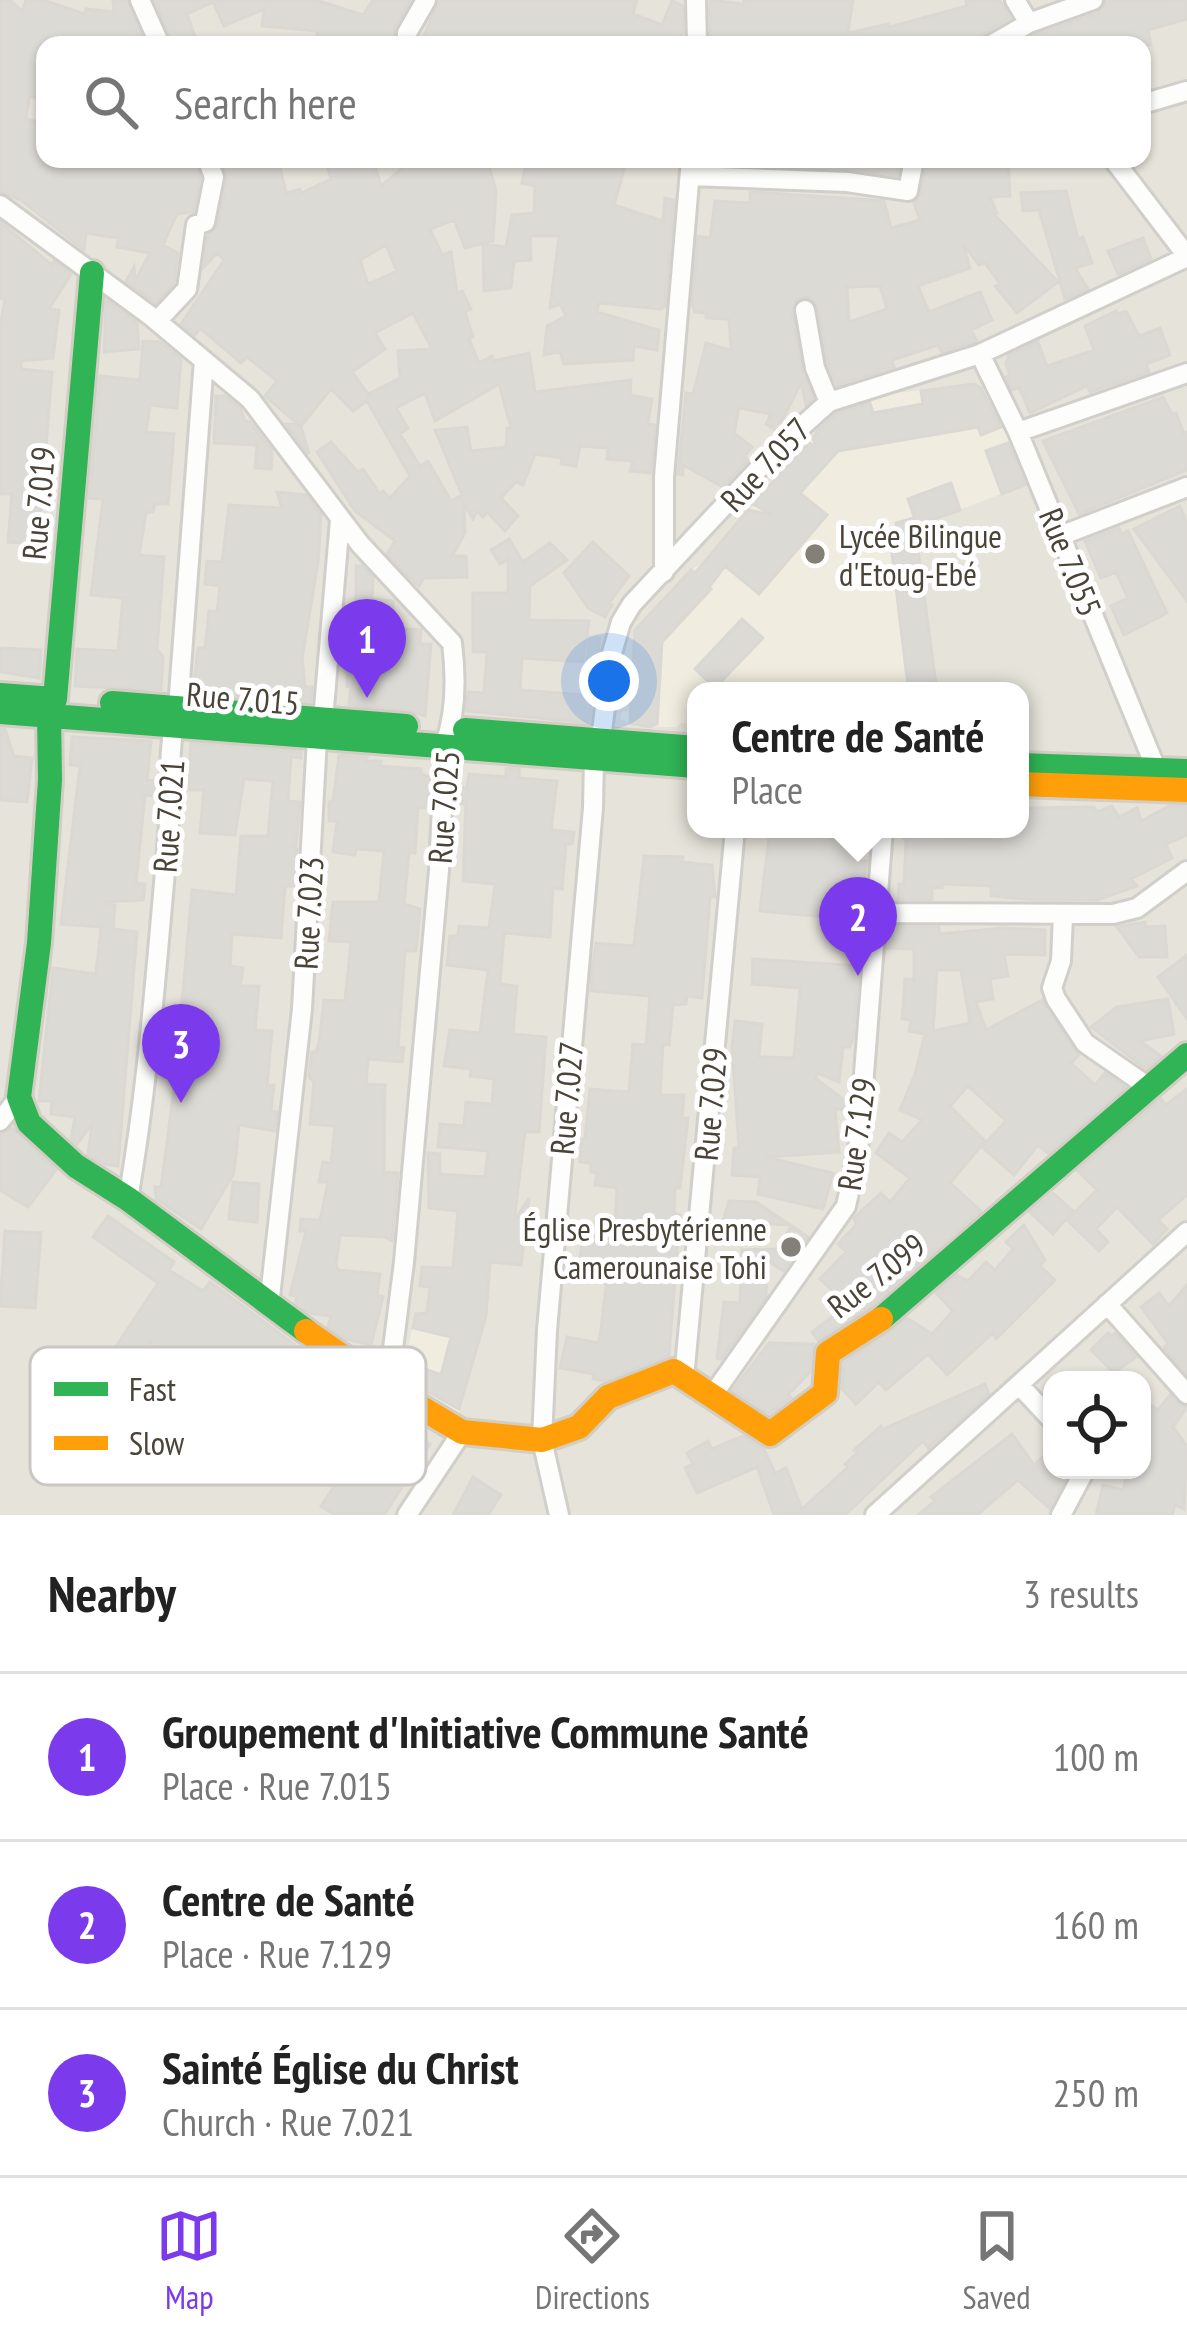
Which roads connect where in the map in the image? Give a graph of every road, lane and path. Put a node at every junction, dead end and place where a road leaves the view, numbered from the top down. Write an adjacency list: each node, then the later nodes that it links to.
1 (140, 0): 7 (street)
2 (426, 0): 8 (street)
3 (696, 0): 9 (street)
4 (1015, 0): 6 (street)
5 (1093, 0): 6 (street)
6 (1029, 23): 10 (street)
7 (156, 36)
8 (407, 36)
9 (697, 36)
10 (1007, 36)
11 (1187, 92): 12 (street)
12 (1151, 102)
13 (210, 168): 21 (street)
14 (691, 168): 15 (street); 30 (street)
15 (912, 168)
16 (1121, 168): 18 (street)
17 (0, 205): 19 (street, Rue 7.025)
18 (1187, 256): 22 (street, Rue 7.057)
19 (92, 273): 21 (street, Rue 7.025); 32 (street, Rue 7.019)
20 (805, 310): 25 (street)
21 (158, 321): 23 (street, Rue 7.025)
22 (980, 354): 25 (street, Rue 7.057); 26 (street, Rue 7.055)
23 (203, 360): 28 (street, Rue 7.025); 34 (street, Rue 7.021)
24 (1187, 373): 26 (street)
25 (829, 402): 30 (street, Rue 7.057)
26 (1018, 432): 29 (street, Rue 7.055)
27 (1186, 489): 29 (street)
28 (340, 520): 35 (street, Rue 7.023); 36 (street, Rue 7.025)
29 (1060, 536): 41 (street, Rue 7.055)
30 (664, 572): 37 (street, Rue 7.057)
31 (0, 695): 32 (street, Rue 7.015)
32 (52, 707): 33 (street, Rue 7.015); 34 (street, Rue 7.015); 52 (street, Rue 7.019)
33 (0, 712)
34 (175, 717): 35 (street, Rue 7.015); 54 (street, Rue 7.021)
35 (320, 729): 36 (street, Rue 7.015); 57 (street, Rue 7.023)
36 (448, 737): 37 (street, Rue 7.015); 59 (street, Rue 7.025)
37 (597, 748): 38 (street, Rue 7.015); 39 (street, Rue 7.015); 67 (street, Rue 7.027)
38 (687, 748)
39 (687, 764)
40 (1029, 765): 41 (street)
41 (1157, 771): 42 (street)
42 (1187, 771)
43 (1029, 784): 44 (street)
44 (1187, 790)
45 (734, 838): 60 (street, Rue 7.029)
46 (883, 838): 48 (street, Rue 7.129)
47 (1187, 871): 49 (street)
48 (879, 913): 49 (street); 63 (street, Rue 7.129)
49 (1063, 916): 51 (street)
50 (1187, 1055): 51 (street, Rue 7.099)
51 (1147, 1086): 63 (street, Rue 7.099)
52 (19, 1097): 53 (street); 54 (street)
53 (0, 1121)
54 (128, 1199): 57 (street)
55 (1187, 1232): 56 (street)
56 (1107, 1304): 61 (street); 62 (street)
57 (269, 1306): 58 (street)
58 (328, 1347)
59 (393, 1347)
60 (684, 1378): 63 (street, Rue 7.099); 67 (street)
61 (1021, 1387): 64 (street); 71 (street)
62 (1187, 1394)
63 (712, 1396)
64 (1043, 1410)
65 (426, 1411): 66 (street)
66 (462, 1432): 67 (street); 69 (street)
67 (542, 1440): 70 (street)
68 (1079, 1479): 72 (street)
69 (407, 1515)
70 (559, 1515)
71 (875, 1515)
72 (1061, 1515)

